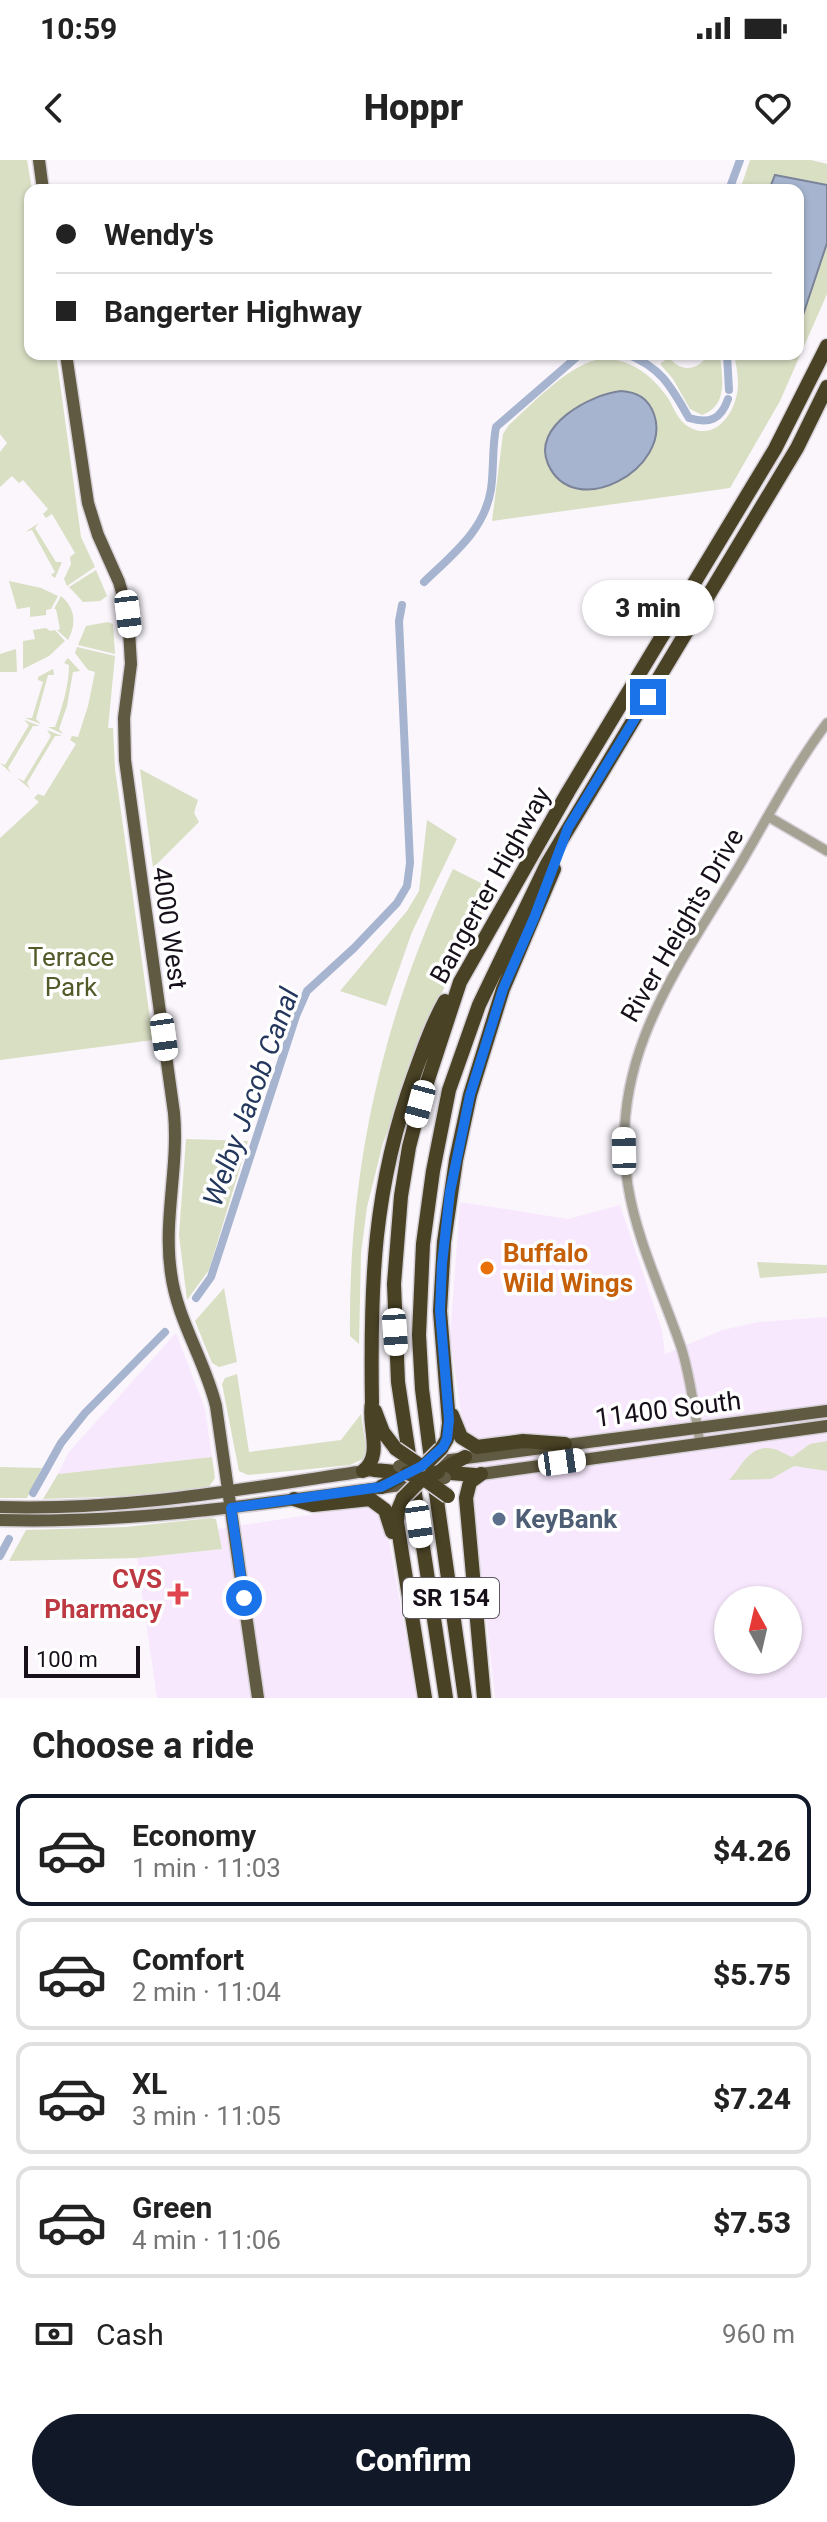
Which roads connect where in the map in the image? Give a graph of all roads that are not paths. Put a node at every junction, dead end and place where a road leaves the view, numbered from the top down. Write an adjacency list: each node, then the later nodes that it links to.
1 (39, 160): 2 (main road)
2 (42, 184)
3 (827, 346): 10 (highway, Bangerter Highway / SR 154)
4 (67, 360): 22 (main road, 4000 West)
5 (827, 387): 8 (highway, Bangerter Highway / SR 154)
6 (827, 723): 7 (street, River Heights Drive)
7 (769, 817): 9 (street); 15 (street, River Heights Drive)
8 (568, 828): 12 (highway); 32 (highway, Bangerter Highway / SR 154)
9 (827, 851)
10 (460, 982): 11 (highway); 31 (highway, Bangerter Highway / SR 154)
11 (372, 1403): 19 (highway); 20 (highway, bridge)
12 (448, 1404): 17 (highway); 20 (highway)
13 (827, 1411): 15 (main road, 11400 South)
14 (827, 1426): 16 (main road, 11400 South)
15 (697, 1428): 16 (street, River Heights Drive); 17 (main road, 11400 South)
16 (700, 1442): 21 (main road, 11400 South)
17 (565, 1444): 18 (main road, 11400 South)
18 (465, 1457): 20 (highway)
19 (369, 1471): 20 (highway); 22 (main road)
20 (420, 1474): 21 (highway); 23 (main road); 27 (highway, bridge); 28 (highway)
21 (478, 1474): 27 (highway)
22 (229, 1491): 24 (main road); 25 (main road, 4000 West)
23 (294, 1499): 25 (main road); 28 (highway)
24 (0, 1507)
25 (231, 1508): 26 (main road); 29 (main road, 4000 West)
26 (0, 1520)
27 (469, 1548): 33 (highway)
28 (402, 1560): 30 (highway)
29 (258, 1698)
30 (425, 1698)
31 (446, 1698)
32 (465, 1698)
33 (484, 1698)

